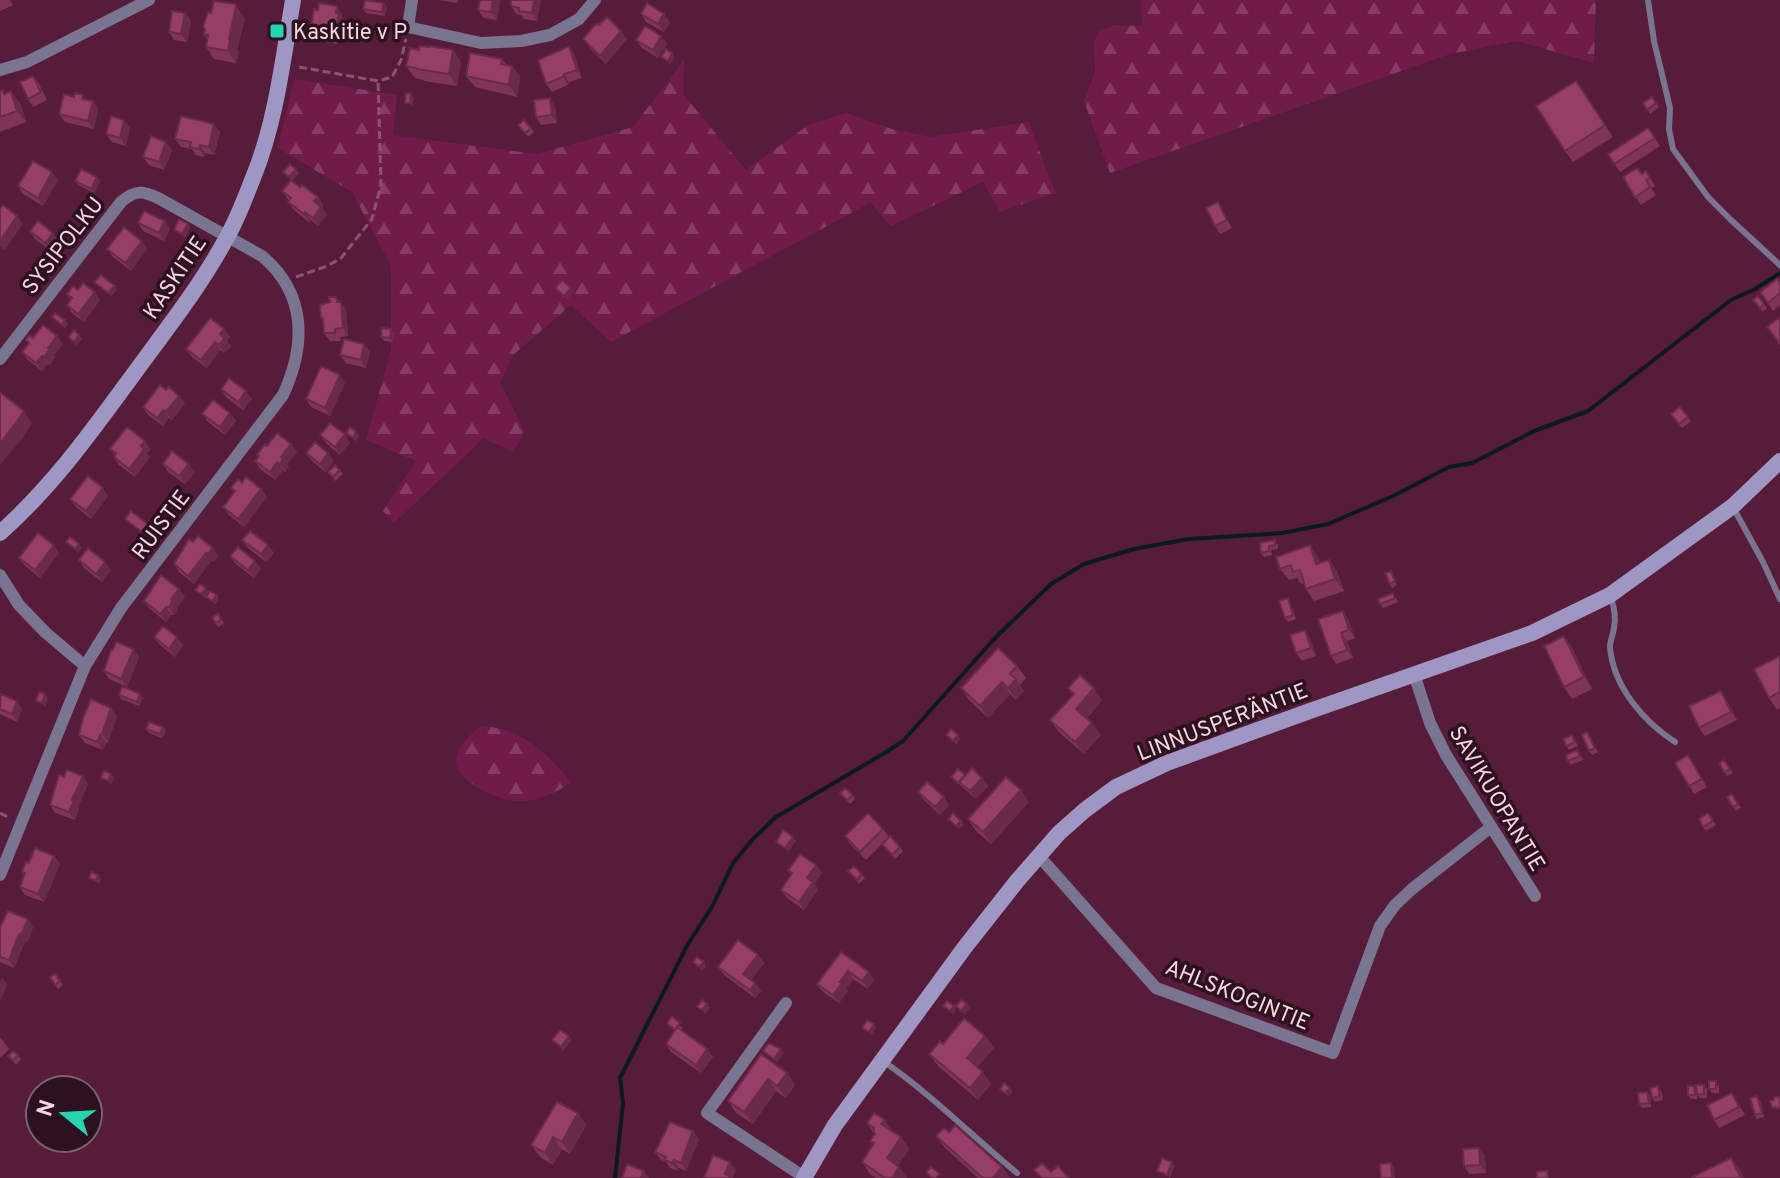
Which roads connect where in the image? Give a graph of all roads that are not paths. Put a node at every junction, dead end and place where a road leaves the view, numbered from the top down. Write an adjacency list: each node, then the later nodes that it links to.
1 (149, 0): 6 (street)
2 (293, 0): 7 (street, KASKITIE)
3 (412, 0): 4 (street)
4 (595, 0)
5 (1648, 0): 8 (lane)
6 (0, 70)
7 (221, 233): 9 (street, SYSIPOLKU); 12 (street, KASKITIE); 16 (street, RUISTIE)
8 (1779, 264)
9 (0, 359)
10 (1780, 461): 11 (street, LINNUSPERÄNTIE)
11 (1733, 506): 14 (street, LINNUSPERÄNTIE); 15 (lane)
12 (0, 533)
13 (0, 575): 16 (street)
14 (1610, 595): 17 (street, LINNUSPERÄNTIE); 18 (lane)
15 (1780, 599)
16 (85, 666): 21 (street, RUISTIE)
17 (1414, 674): 19 (street, SAVIKUOPANTIE); 20 (street, LINNUSPERÄNTIE)
18 (1675, 742)
19 (1491, 827): 20 (street, AHLSKOGINTIE); 22 (street, SAVIKUOPANTIE)
20 (1039, 856): 24 (street, LINNUSPERÄNTIE)
21 (0, 875)
22 (1535, 896)
23 (786, 1003): 26 (street)
24 (883, 1061): 25 (lane); 26 (street, LINNUSPERÄNTIE)
25 (1017, 1173)
26 (804, 1178)

